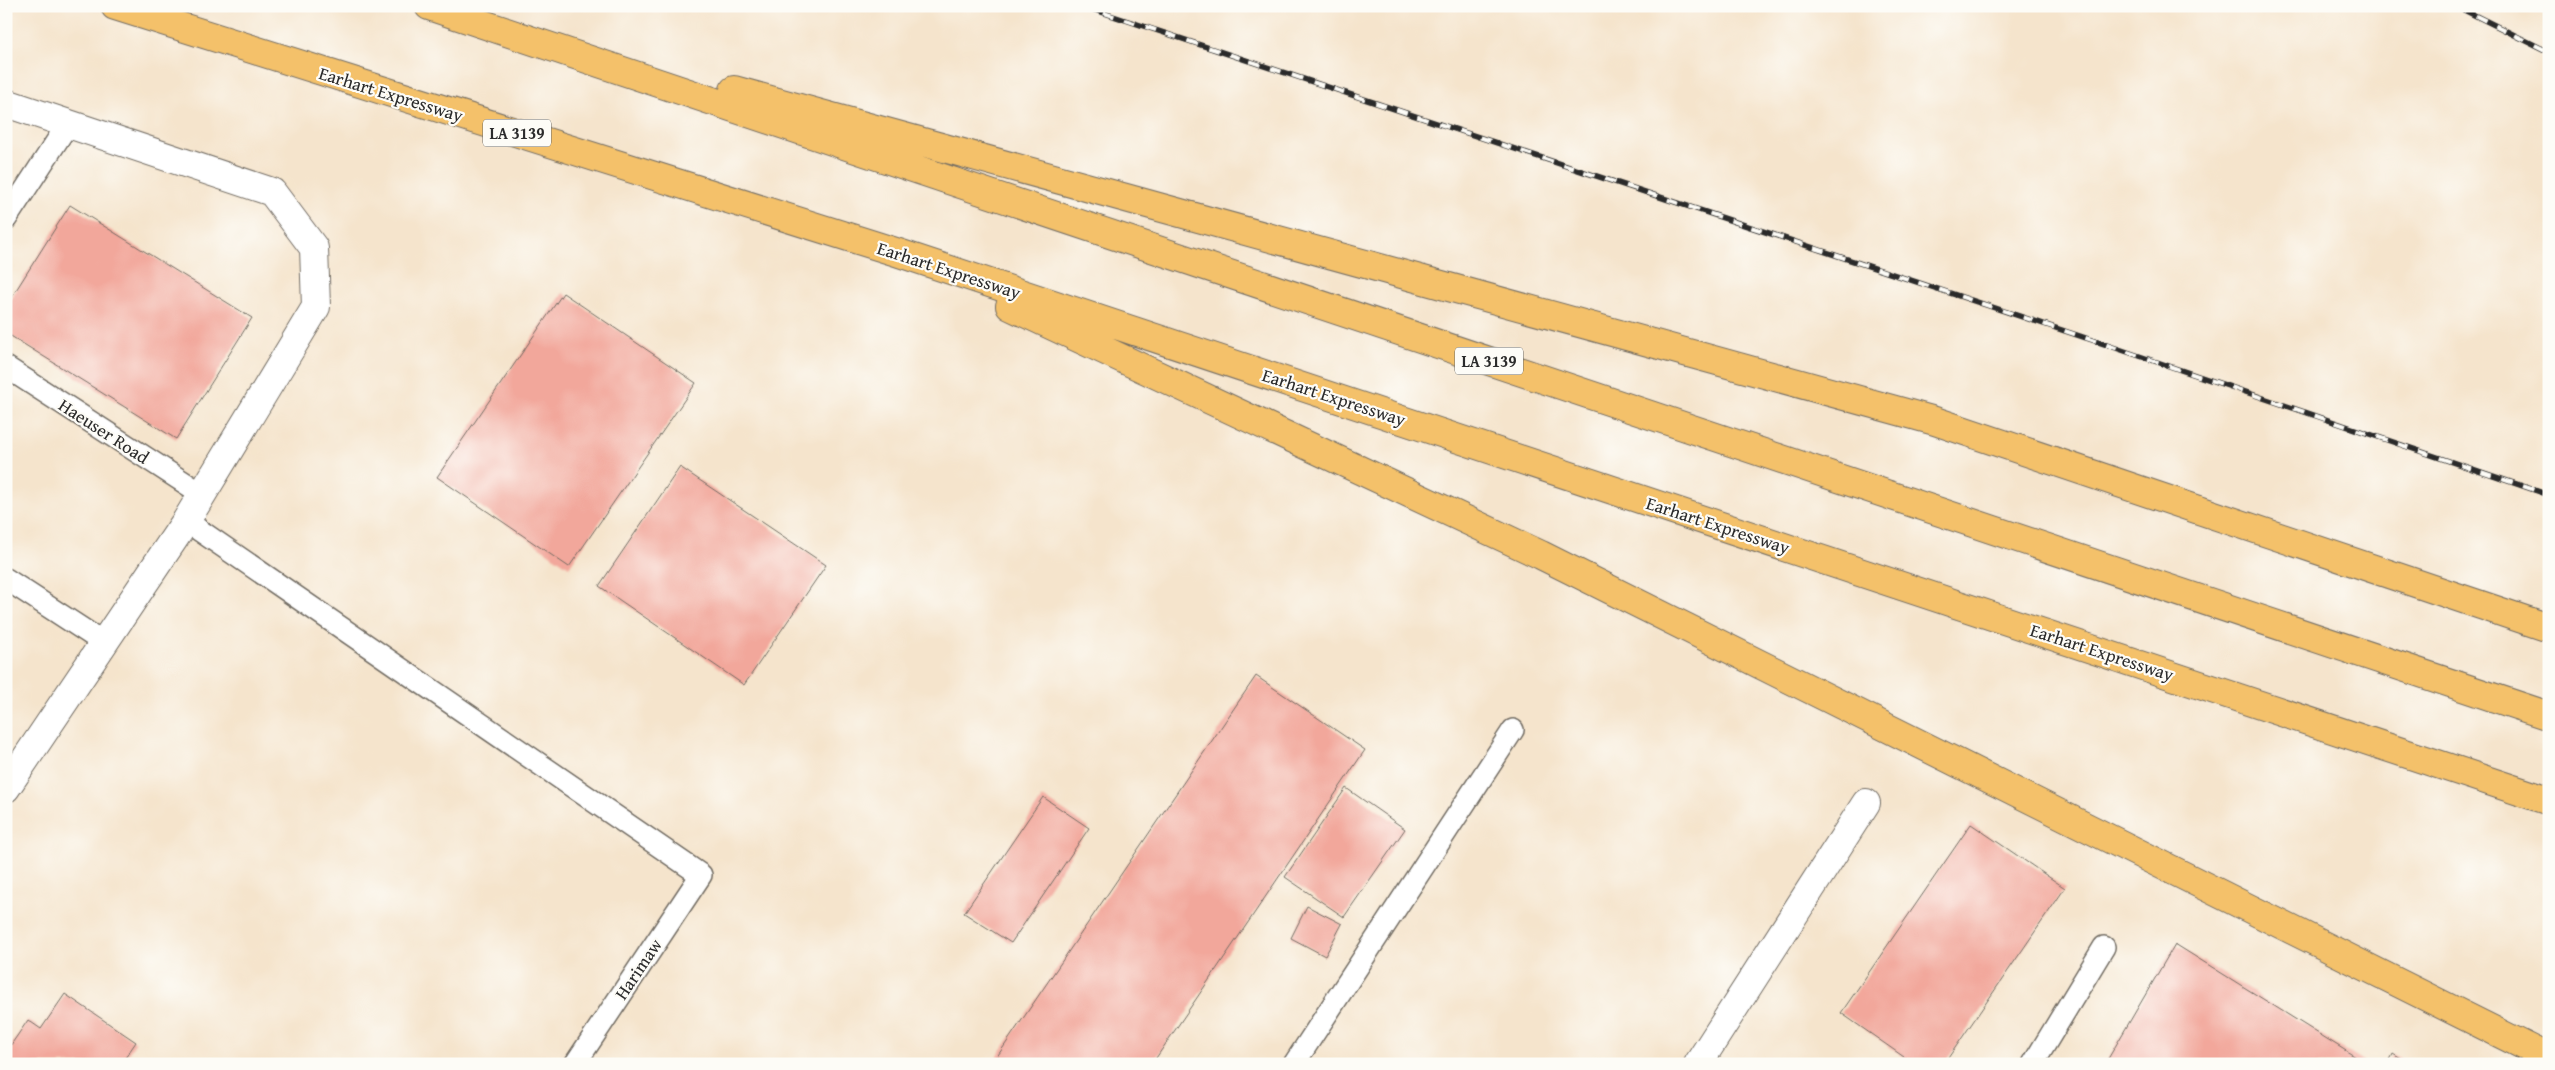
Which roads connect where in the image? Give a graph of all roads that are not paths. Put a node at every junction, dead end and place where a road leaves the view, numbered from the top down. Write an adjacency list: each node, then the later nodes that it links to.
1 (115, 6): 6 (highway, Earhart Expressway / LA 3139)
2 (430, 6): 11 (highway); 13 (highway, LA 3139)
3 (6, 103): 4 (street)
4 (68, 124): 5 (lane); 8 (street)
5 (6, 219)
6 (896, 252): 16 (highway, Earhart Expressway / LA 3139); 19 (highway)
7 (6, 367): 8 (lane, Haeuser Road)
8 (202, 494): 9 (street)
9 (186, 521): 12 (street); 20 (lane, Harimaw)
10 (6, 579): 12 (lane)
11 (2549, 628)
12 (104, 643): 15 (street)
13 (2549, 716)
14 (1513, 730): 21 (lane)
15 (6, 788)
16 (2549, 800)
17 (1866, 803): 22 (street)
18 (2104, 947): 23 (lane)
19 (2549, 1058)
20 (575, 1064)
21 (1294, 1064)
22 (1698, 1064)
23 (2032, 1064)

